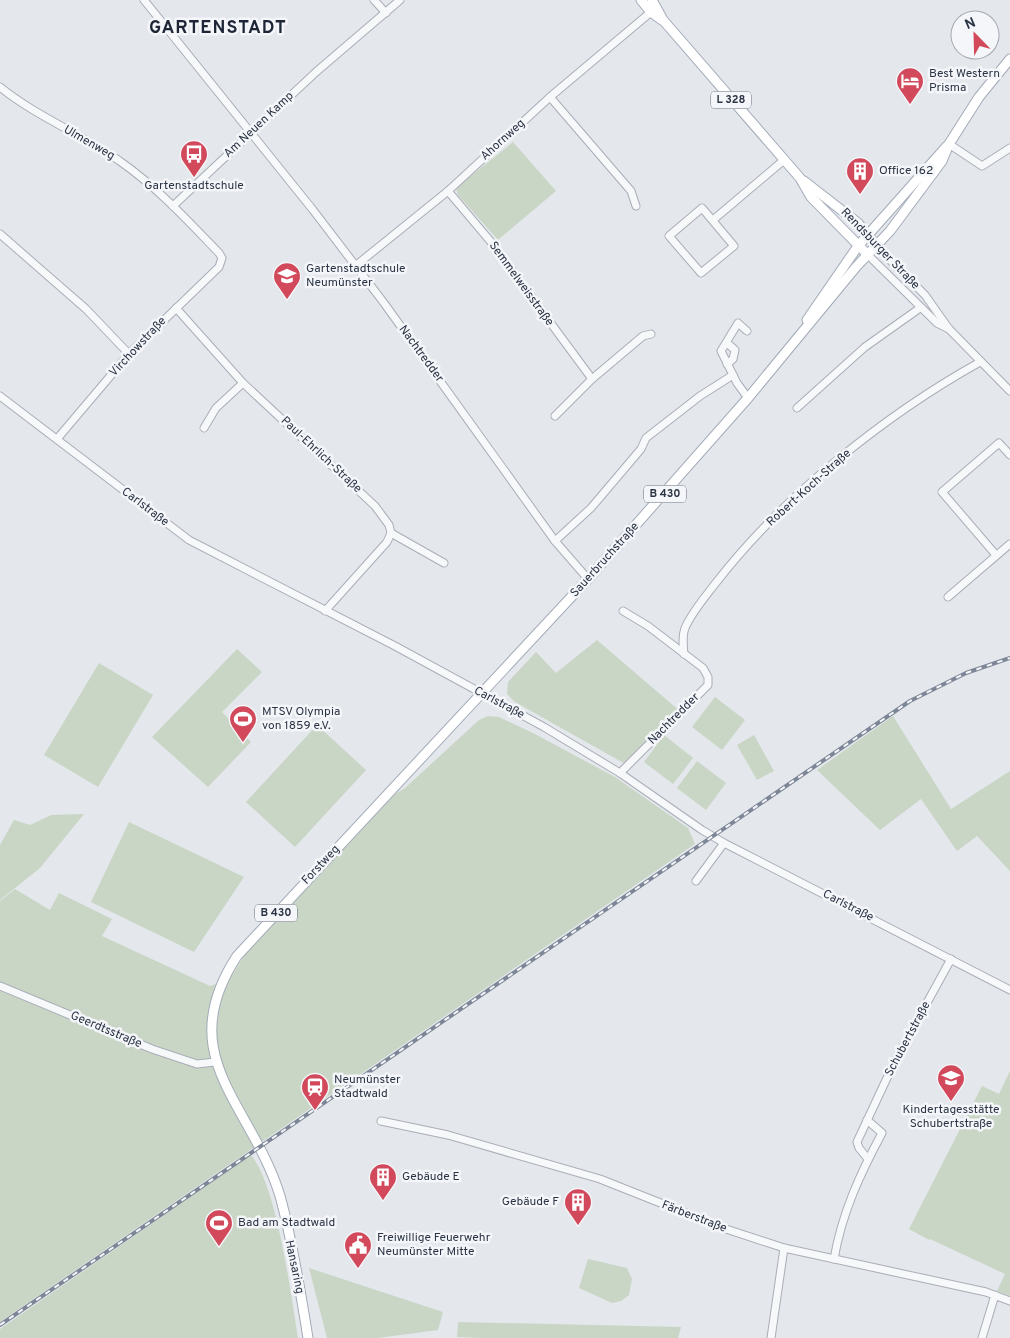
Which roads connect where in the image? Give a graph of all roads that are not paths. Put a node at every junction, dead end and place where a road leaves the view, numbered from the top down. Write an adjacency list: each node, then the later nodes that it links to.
1 (144, 0): 12 (street, Nachtredder)
2 (374, 0): 7 (street)
3 (400, 0): 7 (street, Am Neuen Kamp)
4 (641, 0): 6 (main road, Rendsburger Straße / L 328)
5 (652, 0): 8 (main road, Rendsburger Straße / L 328)
6 (651, 12): 8 (main road, Rendsburger Straße / L 328); 11 (street, Ahornweg)
7 (386, 13): 12 (street, Am Neuen Kamp)
8 (663, 20): 15 (main road, Rendsburger Straße / L 328)
9 (1010, 60): 13 (main road, B 430)
10 (0, 87): 18 (street, Ulmenweg)
11 (550, 97): 17 (street, Ahornweg); 19 (street)
12 (250, 133): 18 (street, Am Neuen Kamp); 26 (street, Nachtredder)
13 (949, 144): 14 (street); 22 (main road, B 430); 24 (main road, B 430)
14 (1010, 148)
15 (784, 160): 16 (main road, Rendsburger Straße / L 328); 20 (street)
16 (800, 178): 22 (main road, Rendsburger Straße / L 328); 23 (main road, Rendsburger Straße / L 328)
17 (448, 191): 26 (street, Ahornweg); 38 (street, Semmelweisstraße)
18 (174, 206): 27 (street, Virchowstraße)
19 (636, 206)
20 (713, 220): 20 (street)
21 (0, 234): 34 (street)
22 (868, 235): 23 (main road, B 430); 24 (main road, Rendsburger Straße / L 328)
23 (858, 246): 25 (main road, Rendsburger Straße / L 328); 31 (main road, Sauerbruchstraße / B 430)
24 (876, 246): 25 (main road, B 430); 29 (street, Rendsburger Straße)
25 (868, 255): 28 (street, Rendsburger Straße); 31 (main road, Sauerbruchstraße / B 430)
26 (354, 267): 49 (street, Nachtredder)
27 (176, 308): 34 (street, Virchowstraße); 39 (street, Paul-Ehrlich-Straße)
28 (920, 308): 29 (street, Rendsburger Straße); 43 (street)
29 (949, 329): 35 (street, Rendsburger Straße)
30 (747, 331): 33 (street)
31 (802, 331): 42 (main road, Sauerbruchstraße / B 430)
32 (651, 334): 38 (street)
33 (727, 344): 36 (street); 36 (street)
34 (129, 354): 46 (street, Virchowstraße)
35 (980, 362): 40 (street, Rendsburger Straße); 57 (street, Robert-Koch-Straße)
36 (727, 364): 37 (street)
37 (733, 375): 42 (street); 49 (street)
38 (592, 379): 44 (street)
39 (243, 383): 45 (street); 48 (street, Paul-Ehrlich-Straße)
40 (1010, 391)
41 (0, 396): 46 (street, Carlstraße)
42 (748, 398): 53 (main road, Sauerbruchstraße / B 430)
43 (797, 408)
44 (555, 416)
45 (204, 428)
46 (57, 439): 55 (street, Carlstraße)
47 (1010, 455): 51 (street)
48 (391, 533): 52 (street); 55 (street)
49 (555, 541): 53 (street, Nachtredder)
50 (1010, 544): 51 (street)
51 (996, 555): 54 (street)
52 (444, 563)
53 (588, 579): 58 (main road, Sauerbruchstraße / B 430)
54 (948, 597)
55 (325, 610): 58 (street, Carlstraße)
56 (623, 611): 57 (street, Nachtredder)
57 (684, 654): 59 (street, Nachtredder)
58 (482, 693): 59 (street, Carlstraße); 65 (main road, Forstweg / B 430)
59 (620, 772): 60 (street, Carlstraße)
60 (724, 843): 61 (street); 62 (street, Carlstraße)
61 (696, 880)
62 (950, 959): 64 (street, Carlstraße); 66 (street, Schubertstraße)
63 (0, 986): 65 (street, Geerdtsstraße)
64 (1010, 990)
65 (215, 1062): 68 (main road, Forstweg / B 430)
66 (867, 1120): 69 (street, Schubertstraße); 69 (street)
67 (381, 1121): 70 (street, Färberstraße)
68 (256, 1141): 74 (main road, Hansaring / B 430)
69 (868, 1159): 71 (street)
70 (784, 1248): 71 (street, Färberstraße); 75 (street)
71 (834, 1259): 72 (street, Färberstraße)
72 (995, 1295): 73 (street, Färberstraße); 76 (street)
73 (1010, 1301)
74 (308, 1338)
75 (771, 1338)
76 (982, 1338)

